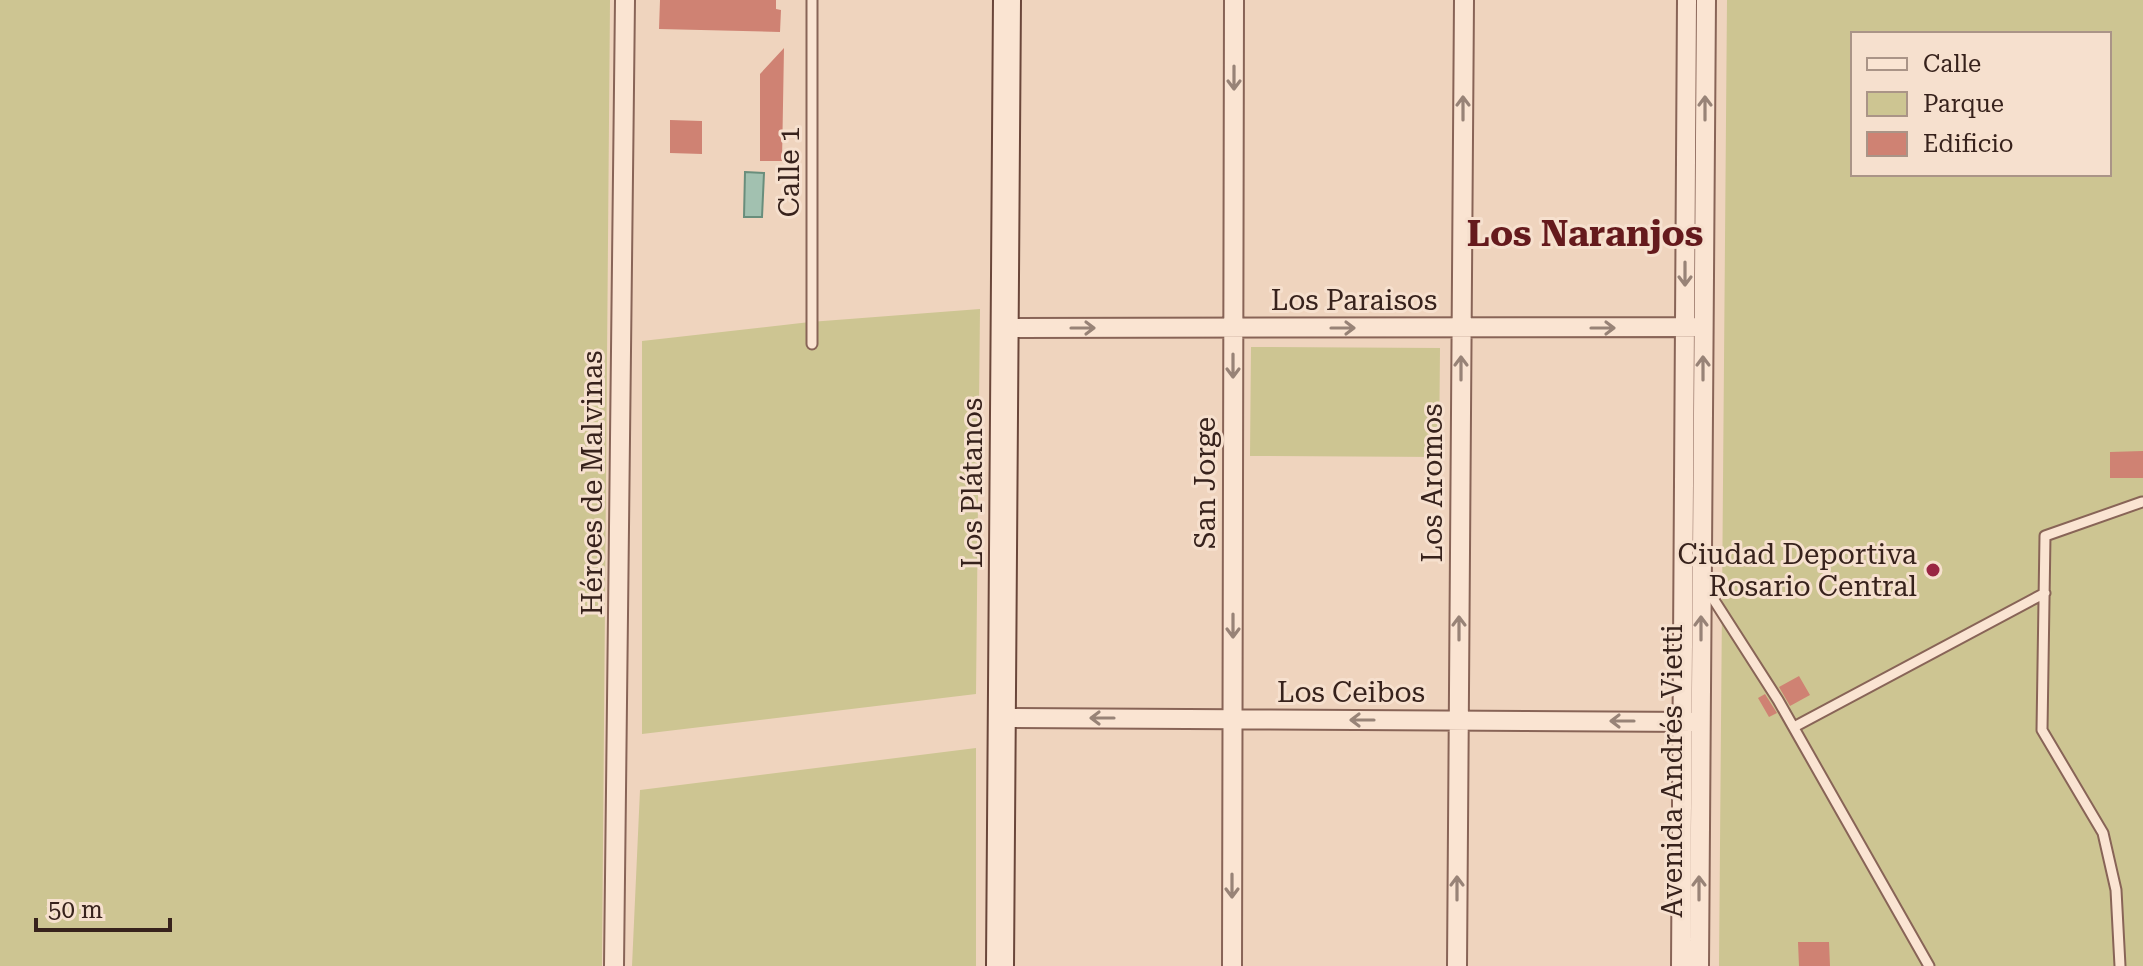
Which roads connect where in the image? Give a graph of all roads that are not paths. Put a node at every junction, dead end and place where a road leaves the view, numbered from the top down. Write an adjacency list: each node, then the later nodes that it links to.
1 (625, 0): 21 (street, Héroes de Malvinas)
2 (812, 0): 12 (lane, Calle 1)
3 (1007, 0): 9 (street, Los Plátanos)
4 (1234, 0): 10 (street, San Jorge, one-way to 10)
5 (1464, 0): 11 (street, Los Aromos, one-way to 5)
6 (1687, 0): 8 (street, Avenida Andrés Vietti, one-way to 8)
7 (1706, 0): 8 (street, Avenida Andrés Vietti, one-way to 7)
8 (1694, 327): 11 (street, Los Paraisos, one-way to 8); 14 (street, Avenida Andrés Vietti)
9 (1005, 328): 10 (street, Los Paraisos, one-way to 10); 16 (street, Los Plátanos)
10 (1233, 328): 11 (street, Los Paraisos, one-way to 11); 17 (street, San Jorge, one-way to 17)
11 (1461, 328): 18 (street, Los Aromos, one-way to 11)
12 (812, 344)
13 (2142, 502): 15 (lane)
14 (1692, 580): 19 (street, Avenida Andrés Vietti); 20 (lane)
15 (2045, 593): 20 (lane); 28 (lane)
16 (1002, 718): 17 (street, Los Ceibos, one-way to 16); 22 (street, Los Plátanos)
17 (1233, 719): 18 (street, Los Ceibos, one-way to 17); 23 (street, San Jorge, one-way to 23)
18 (1459, 720): 19 (street, Los Ceibos, one-way to 18); 24 (street, Los Aromos, one-way to 18)
19 (1692, 722): 25 (street, Avenida Andrés Vietti); 26 (street, Avenida Andrés Vietti, one-way to 19)
20 (1794, 727): 27 (lane)
21 (614, 966)
22 (1000, 966)
23 (1232, 966)
24 (1457, 966)
25 (1681, 966)
26 (1699, 966)
27 (1929, 966)
28 (2120, 966)

